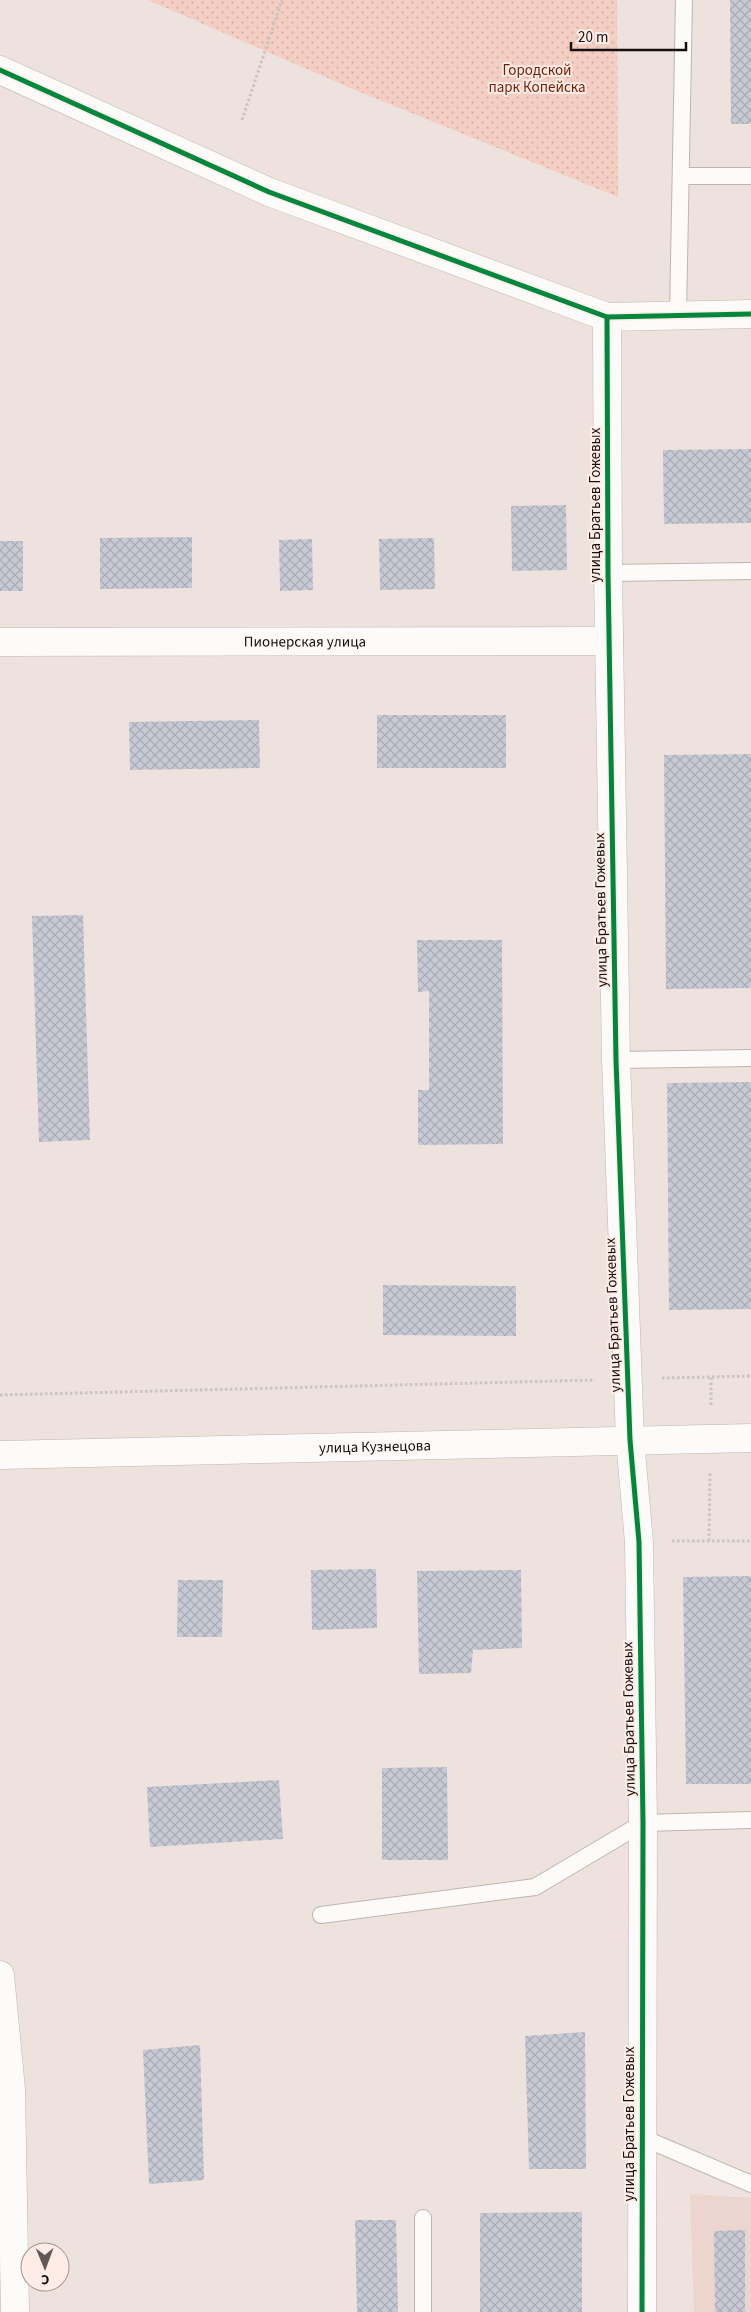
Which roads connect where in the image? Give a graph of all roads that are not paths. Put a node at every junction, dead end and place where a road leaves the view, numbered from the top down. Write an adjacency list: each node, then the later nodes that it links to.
1 (684, 0): 3 (lane)
2 (0, 70): 7 (street)
3 (680, 176): 4 (lane); 6 (lane)
4 (751, 176)
5 (751, 314): 6 (street)
6 (678, 315): 7 (street)
7 (607, 317): 9 (street, улица Братьев Гожевых)
8 (751, 571): 9 (lane)
9 (608, 574): 10 (street, улица Братьев Гожевых)
10 (609, 641): 11 (street, Пионерская улица); 13 (street, улица Братьев Гожевых)
11 (0, 642)
12 (751, 1058): 13 (lane)
13 (616, 1060): 15 (street, улица Братьев Гожевых)
14 (751, 1438): 15 (street, улица Кузнецова)
15 (630, 1440): 16 (street, улица Кузнецова); 18 (street, улица Братьев Гожевых)
16 (0, 1455)
17 (751, 1820): 18 (lane)
18 (643, 1823): 19 (lane); 21 (street, улица Братьев Гожевых)
19 (321, 1915)
20 (0, 1975): 24 (street)
21 (641, 2137): 22 (lane); 27 (street, улица Братьев Гожевых)
22 (751, 2184)
23 (423, 2218): 26 (lane)
24 (7, 2246): 25 (street)
25 (15, 2312)
26 (423, 2312)
27 (642, 2312)

